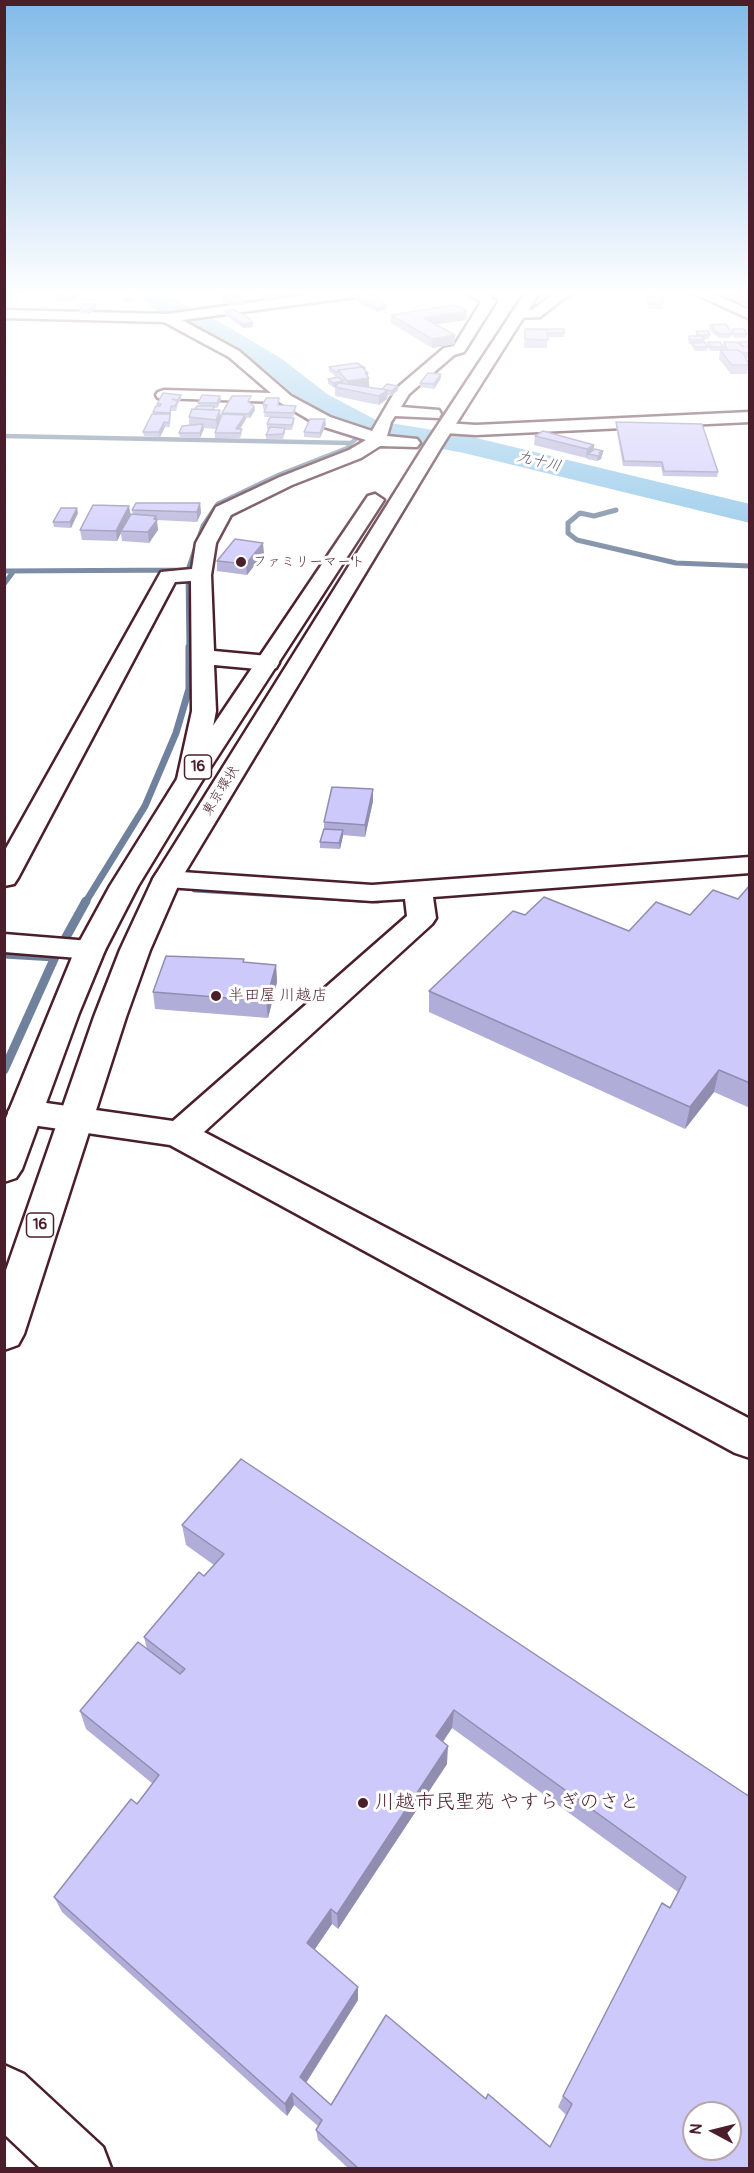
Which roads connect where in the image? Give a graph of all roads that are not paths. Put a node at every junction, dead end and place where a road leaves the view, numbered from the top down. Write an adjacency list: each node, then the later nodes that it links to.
1 (281, 394): 5 (main road)
2 (400, 394): 7 (main road)
3 (461, 394): 8 (main road, 東京環状 / 16)
4 (164, 395): 5 (main road)
5 (285, 399): 7 (main road)
6 (750, 417): 8 (main road)
7 (382, 428): 8 (main road); 8 (main road, 東京環状 / 16); 9 (main road)
8 (430, 439): 11 (main road, 東京環状 / 16); 15 (main road, 東京環状 / 16)
9 (201, 575): 10 (main road); 14 (main road)
10 (203, 657): 11 (main road); 12 (main road)
11 (268, 663): 12 (main road, 東京環状 / 16)
12 (190, 779): 18 (main road, 東京環状 / 16)
13 (750, 865): 16 (main road)
14 (4, 878)
15 (167, 879): 16 (main road); 20 (main road, 東京環状 / 16)
16 (420, 897): 21 (main road)
17 (4, 943): 18 (main road)
18 (90, 950): 19 (main road, 東京環状 / 16)
19 (25, 1112): 20 (main road); 22 (main road, 東京環状 / 16)
20 (75, 1116): 21 (main road); 23 (main road, 東京環状 / 16)
21 (178, 1136): 24 (main road)
22 (4, 1169)
23 (4, 1334)
24 (750, 1440)
25 (4, 2094): 26 (main road)
26 (79, 2167)

